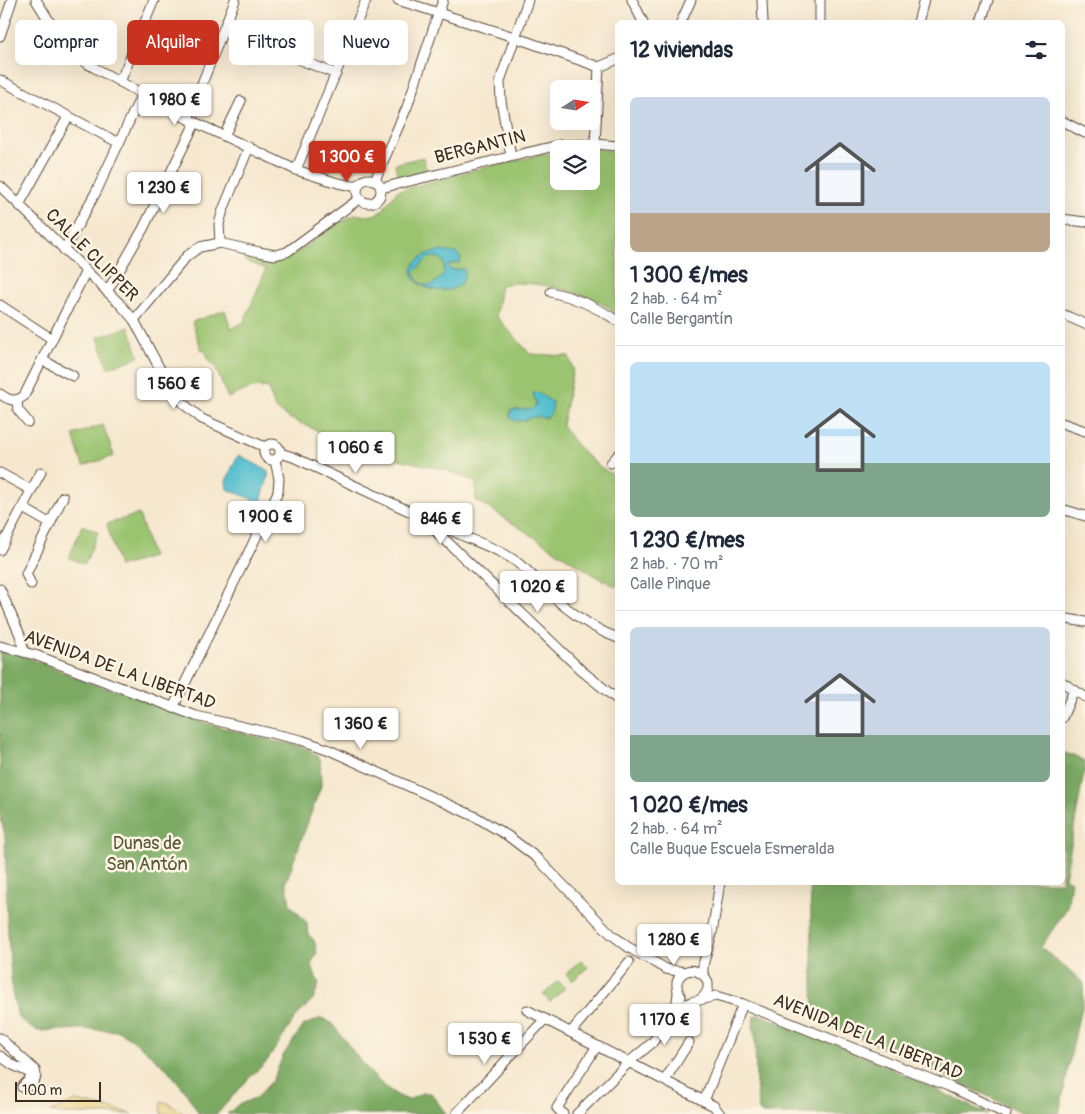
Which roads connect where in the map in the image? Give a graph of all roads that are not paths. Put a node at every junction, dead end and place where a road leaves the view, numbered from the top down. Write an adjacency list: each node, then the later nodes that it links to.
1 (12, 0): 23 (street)
2 (36, 0): 29 (street)
3 (154, 0): 29 (street)
4 (235, 0): 22 (street)
5 (366, 0): 27 (street)
6 (398, 0): 15 (street)
7 (443, 0): 15 (street)
8 (528, 0): 24 (street)
9 (632, 0): 16 (street)
10 (691, 0): 17 (street)
11 (762, 0): 18 (street)
12 (820, 0): 19 (street)
13 (924, 0): 20 (street)
14 (988, 0): 21 (street)
15 (438, 13): 24 (street); 45 (street)
16 (642, 20)
17 (682, 20)
18 (763, 20)
19 (820, 20)
20 (919, 20)
21 (982, 20)
22 (224, 30): 27 (street); 33 (street)
23 (0, 34)
24 (514, 38): 26 (street); 43 (street)
25 (615, 61): 26 (street)
26 (599, 68): 37 (street)
27 (336, 74): 44 (street)
28 (0, 80): 32 (street)
29 (120, 82): 30 (street)
30 (142, 94): 33 (street); 38 (street)
31 (241, 101): 36 (street)
32 (68, 117): 38 (street); 50 (street)
33 (191, 121): 36 (street); 56 (street)
34 (1065, 123): 35 (street)
35 (1085, 133)
36 (224, 136): 42 (street)
37 (595, 140)
38 (119, 143): 54 (street)
39 (600, 144): 40 (street, BERGANTIN)
40 (615, 146)
41 (550, 147): 43 (street, BERGANTIN)
42 (249, 148): 44 (street); 53 (street)
43 (511, 156): 48 (street, BERGANTIN)
44 (296, 170): 47 (street)
45 (375, 180): 47 (street); 48 (street)
46 (0, 186): 50 (street, CALLE CLIPPER)
47 (358, 188): 49 (street)
48 (381, 188): 49 (street)
49 (360, 199): 53 (street, CALLE CLIPPER)
50 (19, 205): 54 (street, CALLE CLIPPER)
51 (1065, 219): 52 (street)
52 (1085, 222)
53 (220, 243): 61 (street, CALLE CLIPPER)
54 (64, 250): 55 (street, CALLE CLIPPER)
55 (86, 271): 56 (street, CALLE CLIPPER); 63 (street)
56 (107, 292): 61 (street, CALLE CLIPPER)
57 (550, 292): 60 (street)
58 (0, 304): 63 (street)
59 (1065, 315): 62 (street)
60 (615, 318)
61 (134, 320): 71 (street)
62 (1085, 324)
63 (52, 339): 64 (street)
64 (42, 360): 65 (street); 67 (street)
65 (73, 376)
66 (0, 394): 67 (street)
67 (17, 401): 68 (street)
68 (28, 422)
69 (1065, 424): 70 (street)
70 (1085, 431)
71 (278, 456): 82 (street); 95 (street)
72 (615, 458): 73 (street)
73 (611, 463)
74 (41, 472): 76 (street)
75 (0, 473): 76 (street)
76 (31, 490): 78 (street)
77 (63, 497): 81 (street)
78 (22, 508): 81 (street); 83 (street)
79 (1065, 510): 80 (street)
80 (1085, 516)
81 (49, 523): 84 (street)
82 (441, 530): 88 (street); 94 (street)
83 (0, 550)
84 (31, 584)
85 (0, 589): 90 (street)
86 (1065, 619): 87 (street)
87 (1085, 622)
88 (615, 637)
89 (0, 646): 90 (street, AVENIDA DE LA LIBERTAD)
90 (24, 652): 95 (street, AVENIDA DE LA LIBERTAD)
91 (1065, 684): 92 (street)
92 (1074, 690): 93 (street); 96 (street)
93 (1085, 697)
94 (615, 698)
95 (172, 708): 99 (street, AVENIDA DE LA LIBERTAD)
96 (1065, 711)
97 (720, 885): 100 (street)
98 (629, 962): 110 (street)
99 (666, 969): 101 (street, AVENIDA DE LA LIBERTAD); 103 (street, AVENIDA DE LA LIBERTAD)
100 (701, 970): 101 (street); 102 (street)
101 (685, 972): 103 (street)
102 (708, 984): 104 (street); 105 (street)
103 (678, 989): 105 (street); 107 (street)
104 (716, 996): 105 (street, AVENIDA DE LA LIBERTAD); 106 (street, AVENIDA DE LA LIBERTAD)
105 (696, 1000): 107 (street, AVENIDA DE LA LIBERTAD)
106 (742, 1004): 119 (street); 124 (street, AVENIDA DE LA LIBERTAD)
107 (676, 1009): 116 (street)
108 (527, 1010): 109 (street)
109 (545, 1019): 110 (street); 121 (street)
110 (571, 1032): 113 (street)
111 (0, 1038): 117 (street)
112 (689, 1042): 118 (street)
113 (597, 1046): 116 (street); 122 (street)
114 (0, 1051): 117 (street)
115 (0, 1056): 117 (street)
116 (629, 1062): 118 (street); 120 (street)
117 (30, 1064)
118 (665, 1080): 119 (street)
119 (704, 1101): 123 (street)
120 (579, 1113)
121 (458, 1114)
122 (564, 1114)
123 (720, 1114)
124 (1006, 1114)

